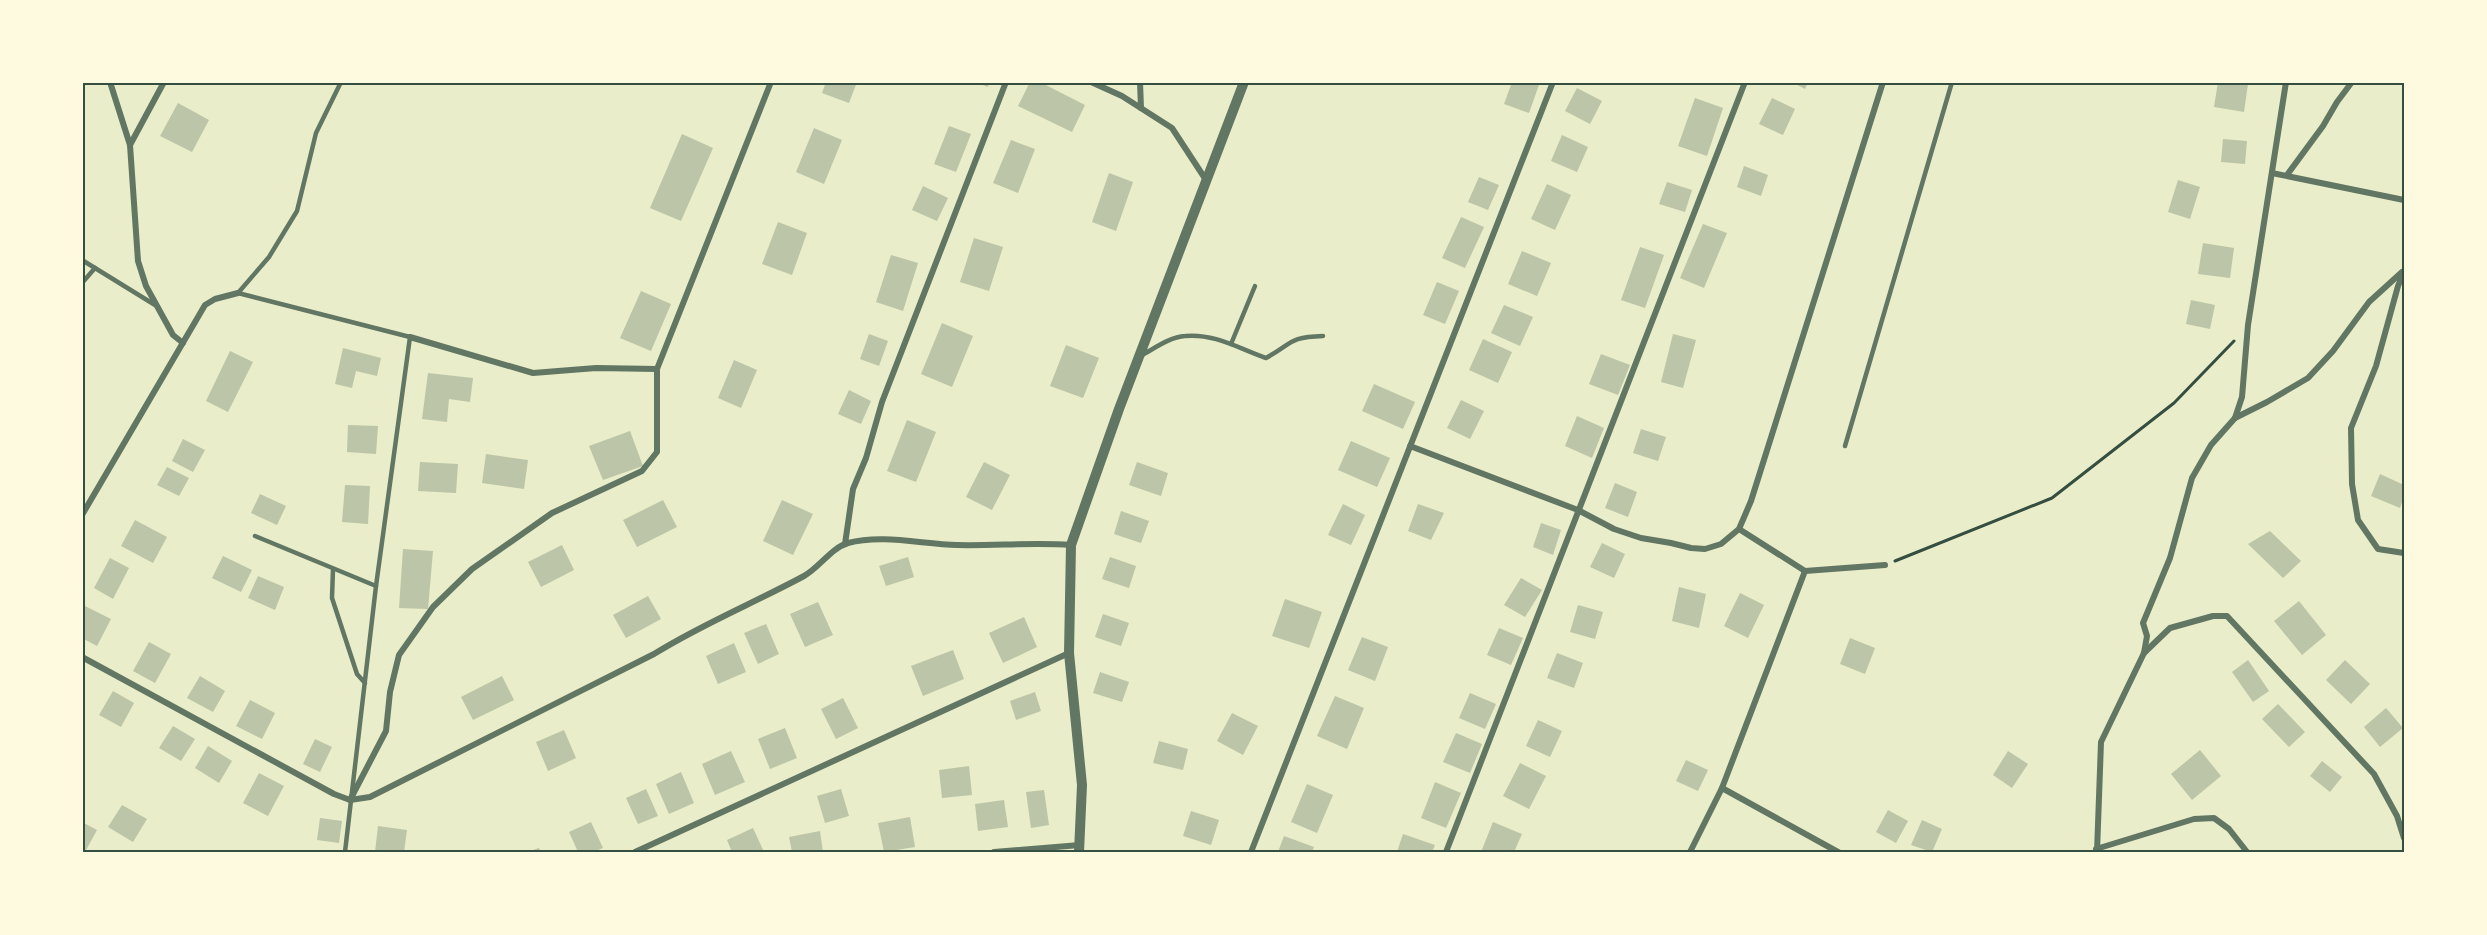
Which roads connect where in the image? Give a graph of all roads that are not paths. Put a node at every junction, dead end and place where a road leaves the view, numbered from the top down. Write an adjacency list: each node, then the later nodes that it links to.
1 (110, 82): 16 (street)
2 (164, 82): 16 (street)
3 (341, 82): 26 (lane)
4 (771, 82): 33 (street)
5 (1006, 82): 41 (street)
6 (1090, 82): 15 (street)
7 (1140, 82): 15 (street)
8 (1244, 82): 19 (street)
9 (1553, 82): 35 (street)
10 (1745, 82): 37 (street)
11 (1883, 82): 39 (street)
12 (1952, 82): 36 (lane)
13 (2286, 82): 17 (street)
14 (2352, 82): 18 (street)
15 (1141, 108): 19 (street)
16 (130, 145): 27 (street)
17 (2272, 173): 18 (street); 34 (street)
18 (2287, 175): 20 (street)
19 (1206, 180): 32 (street)
20 (2404, 200)
21 (82, 260): 22 (lane)
22 (95, 268): 24 (lane); 27 (lane)
23 (2404, 270): 34 (street); 43 (street)
24 (82, 283)
25 (1255, 286): 31 (lane)
26 (238, 293): 29 (lane); 30 (street)
27 (158, 307): 30 (street)
28 (1323, 336): 31 (lane)
29 (410, 337): 33 (street); 47 (lane)
30 (183, 343): 38 (street)
31 (1232, 344): 32 (lane)
32 (1140, 356): 42 (street)
33 (657, 369): 53 (street)
34 (2235, 418): 49 (street)
35 (1410, 446): 37 (street); 60 (street)
36 (1845, 446)
37 (1578, 510): 39 (street); 61 (street)
38 (82, 515)
39 (1739, 529): 46 (street)
40 (255, 536): 45 (lane)
41 (845, 544): 42 (street); 53 (street)
42 (1071, 545): 48 (street)
43 (2404, 553)
44 (1885, 566): 46 (street)
45 (333, 568): 47 (lane); 51 (lane)
46 (1805, 571): 52 (street)
47 (376, 586): 51 (lane)
48 (1069, 653): 55 (street); 58 (street)
49 (2144, 653): 54 (street); 56 (street)
50 (82, 657): 53 (street)
51 (365, 683): 53 (lane)
52 (1722, 788): 62 (street); 63 (street)
53 (350, 800): 57 (lane)
54 (2404, 838)
55 (1080, 849): 59 (street)
56 (2097, 851): 64 (street)
57 (345, 852)
58 (635, 852)
59 (994, 852)
60 (1251, 852)
61 (1446, 852)
62 (1690, 852)
63 (1838, 852)
64 (2247, 852)

